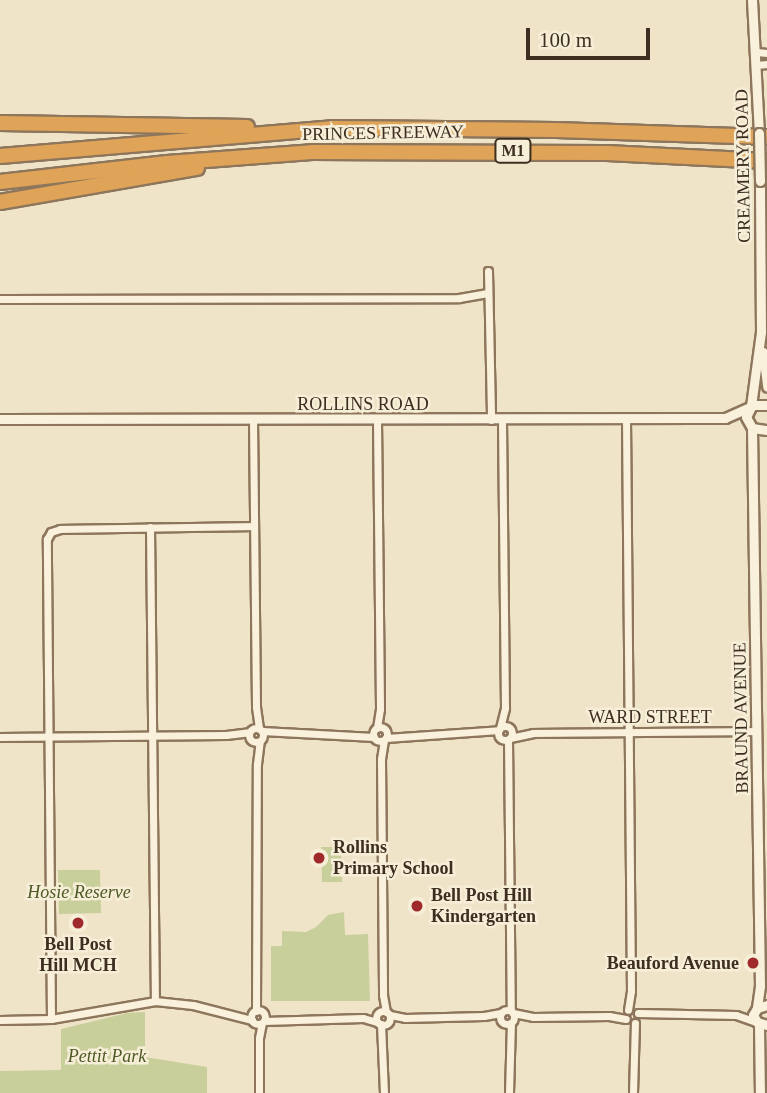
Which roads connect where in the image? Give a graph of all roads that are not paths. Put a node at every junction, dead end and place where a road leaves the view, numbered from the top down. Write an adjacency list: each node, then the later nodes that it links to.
1 (752, 0): 2 (street, CREAMERY ROAD)
2 (755, 52): 3 (street); 5 (street, CREAMERY ROAD)
3 (767, 52)
4 (767, 64): 5 (street)
5 (756, 65): 8 (street, CREAMERY ROAD)
6 (0, 123): 7 (highway)
7 (332, 128): 8 (highway, PRINCES FREEWAY / M1); 9 (highway, PRINCES FREEWAY / M1)
8 (763, 135): 17 (street, CREAMERY ROAD, bridge)
9 (0, 156)
10 (260, 156): 11 (highway, PRINCES FREEWAY / M1); 12 (highway, PRINCES FREEWAY / M1); 13 (highway)
11 (767, 161)
12 (0, 182)
13 (0, 202)
14 (488, 271): 15 (street)
15 (488, 293): 16 (street); 26 (street)
16 (0, 299)
17 (761, 332): 18 (street, CREAMERY ROAD); 20 (street, CREAMERY ROAD)
18 (767, 387)
19 (767, 405): 20 (street, ROLLINS ROAD)
20 (751, 406): 21 (street, ROLLINS ROAD); 28 (street, BRAUND AVENUE)
21 (725, 418): 24 (street, ROLLINS ROAD); 28 (street, ROLLINS ROAD)
22 (0, 419): 23 (street, ROLLINS ROAD)
23 (253, 419): 25 (street, ROLLINS ROAD); 30 (street)
24 (626, 419): 27 (street, ROLLINS ROAD); 33 (street)
25 (377, 420): 26 (street, ROLLINS ROAD); 34 (street)
26 (491, 420): 27 (street, ROLLINS ROAD)
27 (502, 420): 35 (street)
28 (751, 427): 29 (street, ROLLINS ROAD); 32 (street, BRAUND AVENUE)
29 (767, 430)
30 (254, 526): 31 (street); 36 (street)
31 (150, 527): 37 (street); 38 (street)
32 (762, 731): 33 (street, WARD STREET); 41 (street, BRAUND AVENUE)
33 (630, 732): 35 (street, WARD STREET); 43 (street)
34 (380, 734): 35 (street, WARD STREET); 36 (street, WARD STREET); 46 (street)
35 (505, 734): 45 (street)
36 (256, 735): 38 (street, WARD STREET); 44 (street)
37 (49, 736): 38 (street, WARD STREET); 39 (street, WARD STREET); 47 (street)
38 (153, 736): 40 (street)
39 (0, 737)
40 (155, 1001): 44 (street); 47 (street)
41 (760, 1007): 42 (street); 49 (street, BRAUND AVENUE)
42 (736, 1015): 43 (street); 49 (street)
43 (632, 1016): 45 (street); 53 (street)
44 (259, 1017): 46 (street); 50 (street)
45 (508, 1017): 46 (street); 52 (street)
46 (384, 1018): 51 (street)
47 (51, 1019): 48 (street)
48 (0, 1020)
49 (761, 1024): 54 (street)
50 (259, 1093)
51 (384, 1093)
52 (509, 1093)
53 (633, 1093)
54 (760, 1093)

